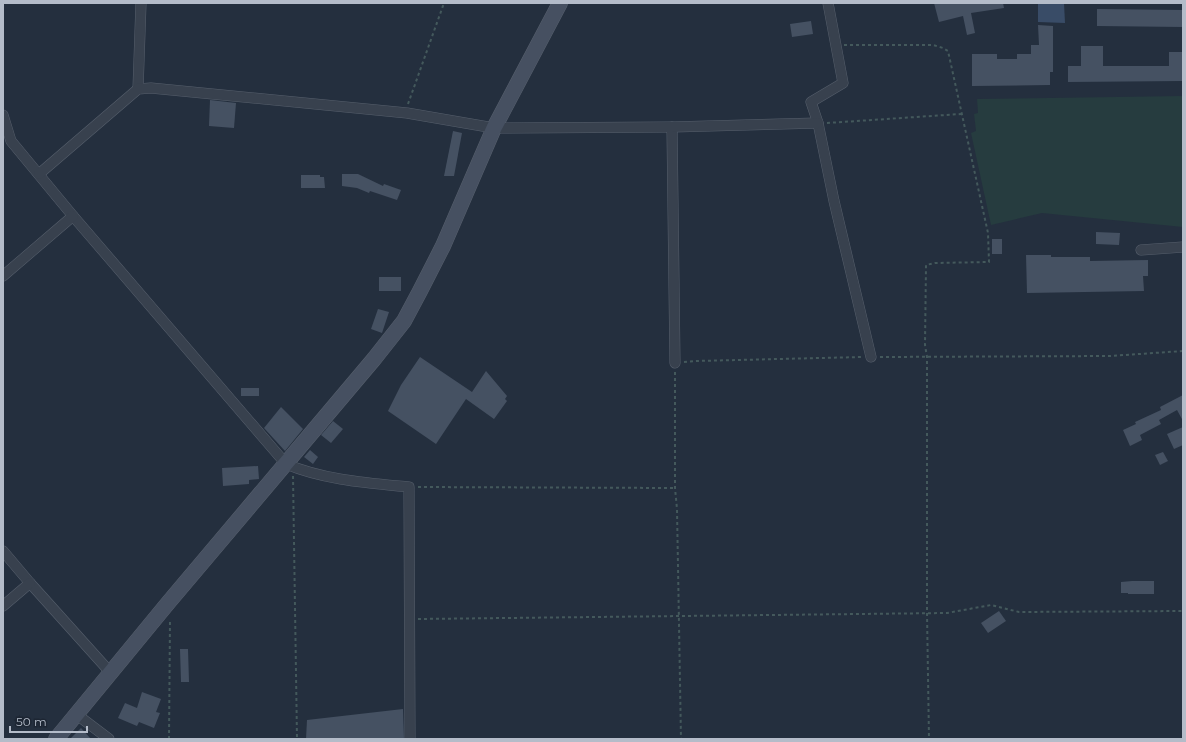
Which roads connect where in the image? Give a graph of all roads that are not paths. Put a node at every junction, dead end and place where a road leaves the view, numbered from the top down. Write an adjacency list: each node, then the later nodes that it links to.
1 (141, 3): 4 (street)
2 (560, 3): 8 (street)
3 (828, 3): 6 (street)
4 (138, 89): 8 (street); 9 (street)
5 (3, 115): 9 (street)
6 (818, 123): 7 (street); 14 (street)
7 (672, 127): 8 (street); 15 (street)
8 (494, 128): 16 (street)
9 (39, 174): 10 (street)
10 (73, 216): 13 (street); 16 (street)
11 (1183, 247): 12 (street)
12 (1140, 250)
13 (3, 276)
14 (871, 357)
15 (675, 363)
16 (289, 466): 20 (street); 24 (street)
17 (3, 551): 18 (street)
18 (30, 583): 19 (street); 20 (street)
19 (3, 606)
20 (110, 672): 21 (street)
21 (76, 714): 22 (street); 23 (street)
22 (56, 739)
23 (109, 739)
24 (410, 739)

